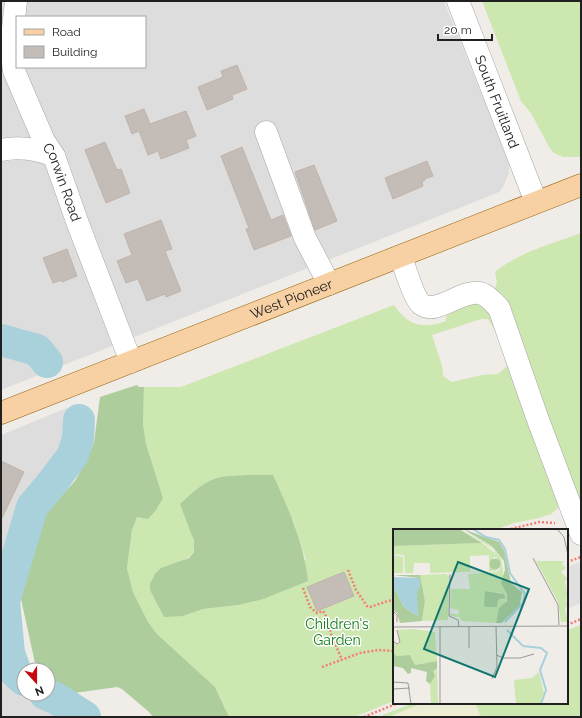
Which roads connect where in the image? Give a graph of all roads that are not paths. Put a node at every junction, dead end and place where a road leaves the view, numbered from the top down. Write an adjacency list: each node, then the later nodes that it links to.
1 (16, 1): 5 (street, Corwin Road)
2 (458, 1): 7 (street, South Fruitland)
3 (266, 132): 9 (street)
4 (1, 150): 5 (street)
5 (54, 156): 10 (street, Corwin Road)
6 (581, 185): 7 (main road, West Pioneer)
7 (536, 202): 8 (main road, West Pioneer)
8 (400, 256): 9 (main road, West Pioneer); 12 (street)
9 (329, 284): 10 (main road, West Pioneer)
10 (131, 362): 11 (main road, West Pioneer)
11 (1, 413)
12 (580, 531)

